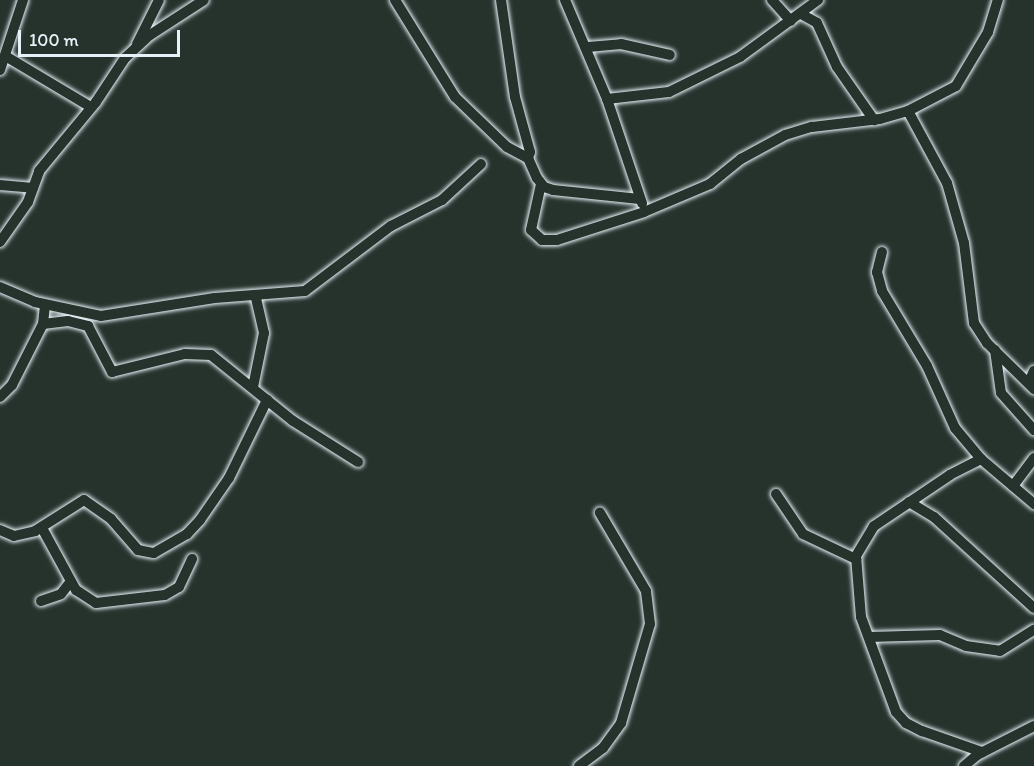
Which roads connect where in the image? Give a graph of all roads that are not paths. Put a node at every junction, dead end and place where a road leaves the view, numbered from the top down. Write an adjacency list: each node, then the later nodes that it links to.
1 (23, 0): 15 (street)
2 (159, 0): 13 (street)
3 (204, 0): 13 (street)
4 (395, 0): 21 (street)
5 (501, 0): 21 (street)
6 (565, 0): 12 (street)
7 (772, 0): 11 (street)
8 (818, 0): 10 (street)
9 (998, 0): 19 (street)
10 (801, 14): 11 (street); 20 (street)
11 (791, 21): 17 (street)
12 (588, 47): 14 (street); 17 (street)
13 (134, 50): 18 (street)
14 (670, 54)
15 (6, 57): 16 (street); 18 (street)
16 (0, 70)
17 (607, 99): 26 (street)
18 (91, 107): 25 (street)
19 (908, 111): 20 (street); 34 (street)
20 (874, 120): 27 (street)
21 (528, 158): 23 (street)
22 (481, 164): 31 (street)
23 (541, 184): 26 (street); 27 (street)
24 (0, 185): 25 (street)
25 (33, 188): 28 (street)
26 (640, 199): 27 (street)
27 (644, 212)
28 (0, 242)
29 (882, 252): 42 (street)
30 (0, 287): 32 (street)
31 (256, 297): 32 (street); 37 (street)
32 (45, 304): 33 (street)
33 (43, 324): 37 (street); 38 (street)
34 (995, 350): 36 (street); 40 (street)
35 (1034, 371): 36 (street)
36 (1031, 386)
37 (253, 387): 39 (street)
38 (0, 398)
39 (267, 400): 43 (street); 49 (street)
40 (1034, 430)
41 (1034, 458): 44 (street)
42 (981, 459): 44 (street); 46 (street)
43 (358, 462)
44 (1013, 486): 47 (street)
45 (776, 494): 52 (street)
46 (909, 502): 52 (street); 55 (street)
47 (1034, 504)
48 (600, 513): 60 (street)
49 (42, 528): 50 (street); 53 (street)
50 (0, 530)
51 (192, 559): 53 (street)
52 (856, 559): 57 (street)
53 (71, 581): 54 (street)
54 (41, 601)
55 (1034, 608)
56 (1034, 630): 57 (street)
57 (869, 637): 59 (street)
58 (1034, 726): 59 (street)
59 (982, 752): 61 (street)
60 (579, 766)
61 (964, 766)

